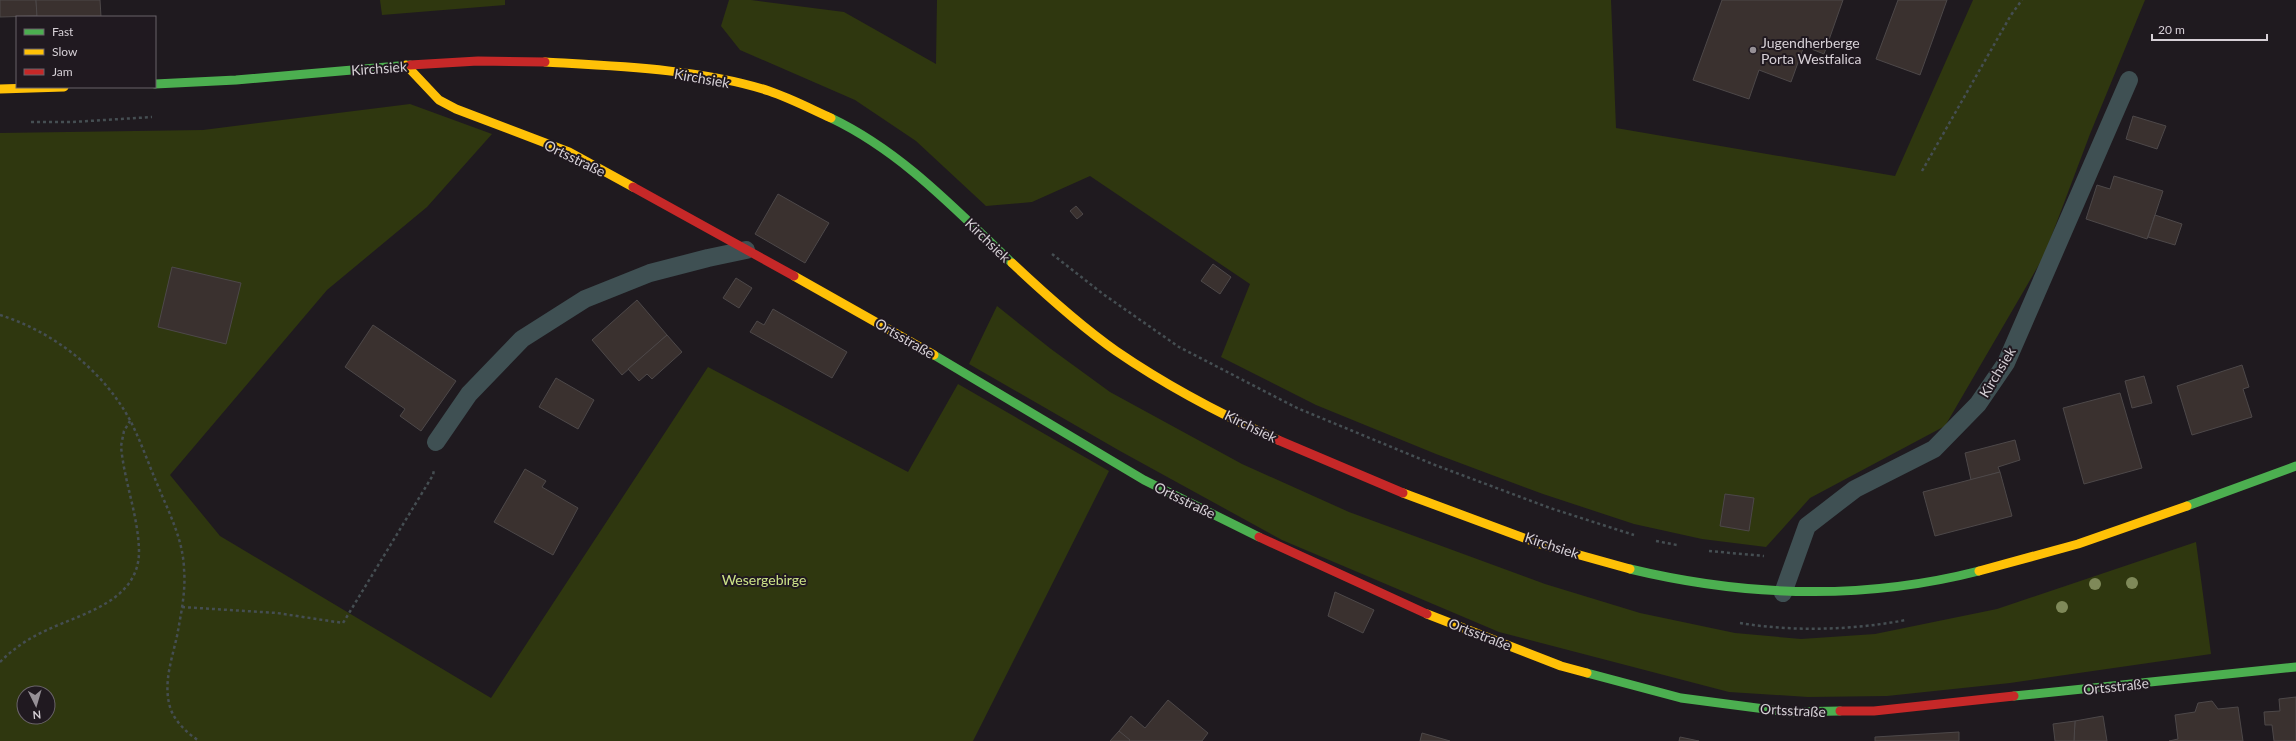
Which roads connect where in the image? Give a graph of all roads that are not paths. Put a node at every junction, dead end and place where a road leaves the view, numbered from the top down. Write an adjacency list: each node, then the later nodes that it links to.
1 (406, 65): 3 (main road, Kirchsiek); 6 (main road, Ortsstraße); 9 (main road, Kirchsiek)
2 (2129, 80): 9 (lane, Kirchsiek)
3 (156, 84)
4 (32, 88): 5 (main road)
5 (0, 89)
6 (746, 250): 7 (lane); 10 (main road, Ortsstraße)
7 (436, 442)
8 (2296, 466): 9 (main road, Kirchsiek)
9 (1782, 593)
10 (2296, 667)

